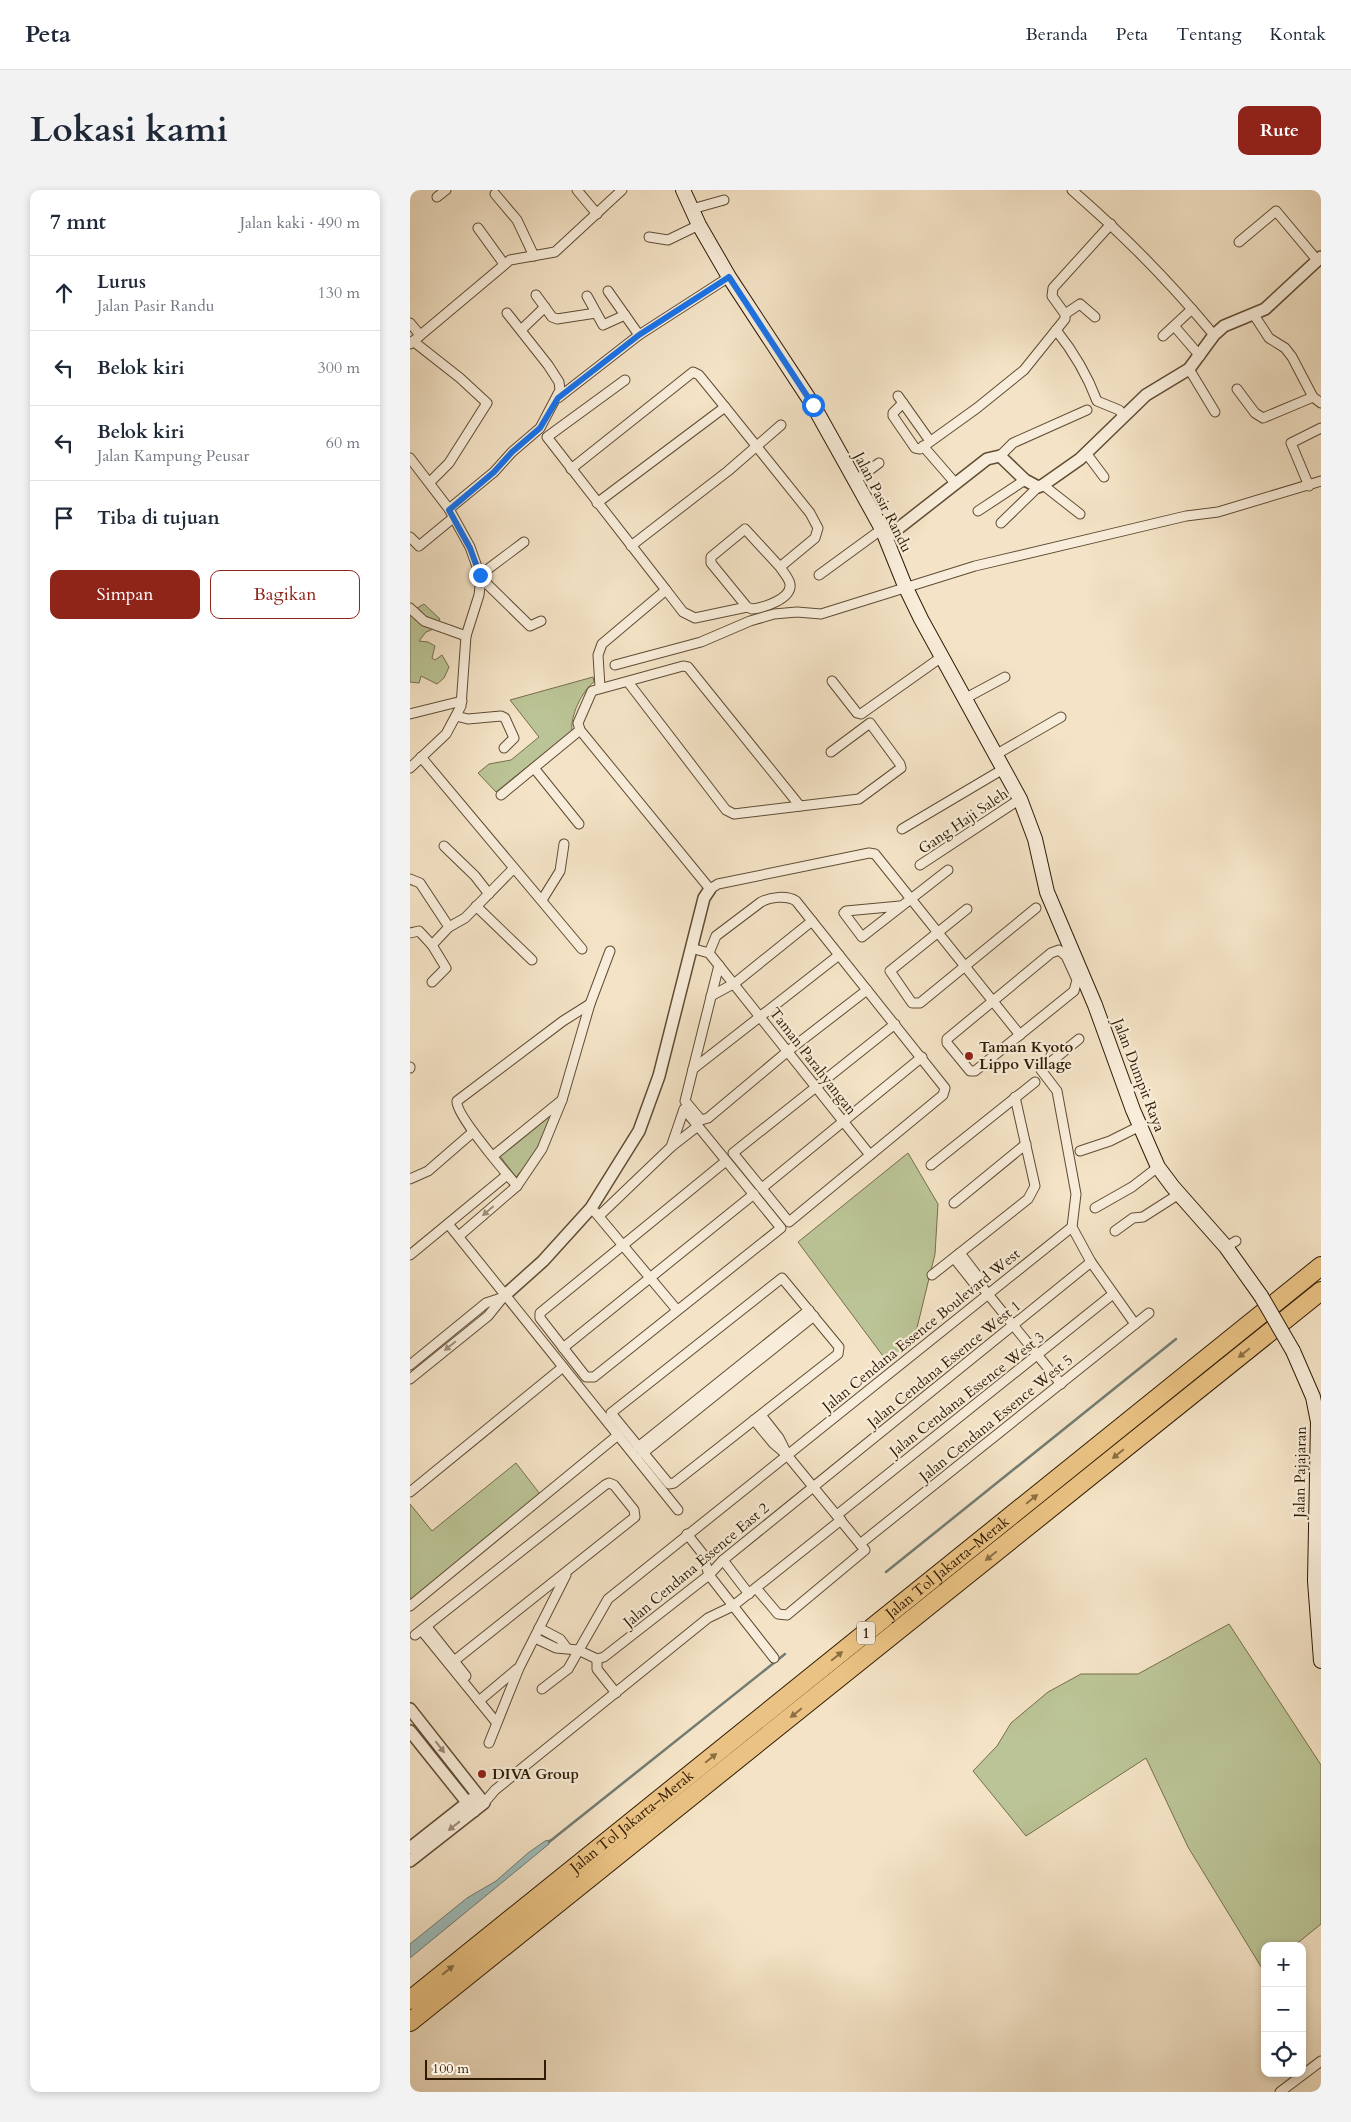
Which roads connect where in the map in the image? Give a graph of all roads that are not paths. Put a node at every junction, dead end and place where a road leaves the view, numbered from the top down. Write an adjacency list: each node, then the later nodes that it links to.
1 (446, 190): 7 (street)
2 (576, 190): 10 (street)
3 (622, 190): 10 (street)
4 (683, 190): 9 (main road, Jalan Pasir Randu)
5 (1072, 190): 11 (street)
6 (495, 194): 16 (street)
7 (437, 197)
8 (724, 200): 9 (street)
9 (692, 209): 12 (main road, Jalan Pasir Randu)
10 (597, 214): 16 (street)
11 (1111, 224): 24 (street); 27 (street)
12 (699, 225): 14 (street); 19 (main road, Jalan Pasir Randu)
13 (478, 228): 18 (street)
14 (649, 237)
15 (1239, 242): 17 (street)
16 (534, 256): 18 (street)
17 (1319, 259): 28 (street)
18 (504, 264): 38 (street)
19 (729, 277): 35 (street); 61 (main road, Jalan Pasir Randu)
20 (608, 291): 29 (street)
21 (536, 295): 23 (street)
22 (587, 296): 26 (street)
23 (545, 307): 26 (street); 33 (street)
24 (1192, 309): 32 (street); 36 (street)
25 (508, 312): 33 (street)
26 (596, 313): 29 (street)
27 (1066, 314): 30 (street); 34 (street)
28 (1254, 315): 36 (street); 43 (street)
29 (625, 316): 35 (street)
30 (1095, 316)
31 (410, 323): 38 (street)
32 (1176, 327): 37 (street); 39 (street)
33 (521, 330): 44 (street)
34 (1056, 330): 49 (street); 52 (street)
35 (639, 335): 44 (street)
36 (1214, 335): 39 (street)
37 (1163, 336)
38 (414, 340): 63 (street)
39 (1200, 356): 40 (street)
40 (1189, 369): 48 (street); 49 (street)
41 (625, 380): 58 (street)
42 (1237, 389): 43 (street)
43 (1313, 397): 45 (street)
44 (558, 398): 69 (street)
45 (1321, 403)
46 (725, 407): 53 (street); 58 (street); 67 (street)
47 (1087, 410): 55 (street)
48 (1215, 412)
49 (1124, 416): 54 (street)
50 (781, 426): 53 (street)
51 (1321, 428): 66 (street)
52 (926, 444): 52 (street); 64 (street)
53 (758, 447): 75 (street); 76 (street)
54 (1086, 453): 59 (street); 65 (street)
55 (1000, 456): 60 (street); 64 (street)
56 (411, 462): 63 (street)
57 (879, 463): 61 (street)
58 (571, 469): 67 (street)
59 (1104, 477)
60 (1024, 480): 65 (street); 68 (street)
61 (855, 481): 72 (main road, Jalan Pasir Randu)
62 (1321, 481): 66 (street)
63 (430, 482): 69 (street)
64 (956, 484): 72 (street)
65 (1041, 486): 70 (street); 71 (street)
66 (1309, 486): 79 (street)
67 (598, 503): 75 (street)
68 (978, 511)
69 (451, 514): 73 (street); 78 (street)
70 (1080, 514)
71 (1001, 523)
72 (884, 533): 77 (street); 79 (main road, Jalan Pasir Randu)
73 (410, 537)
74 (524, 542): 78 (street)
75 (631, 546): 80 (street)
76 (780, 567): 81 (street); 81 (street)
77 (819, 574)
78 (480, 576): 83 (street); 84 (street)
79 (904, 586): 85 (main road, Jalan Pasir Randu); 86 (street)
80 (666, 590): 81 (street); 89 (street)
81 (747, 607)
82 (410, 608): 84 (street)
83 (542, 621)
84 (466, 636): 92 (street)
85 (943, 656): 88 (street); 91 (main road, Jalan Pasir Randu)
86 (615, 665)
87 (1005, 676): 91 (street)
88 (832, 681)
89 (600, 682): 90 (street); 96 (street)
90 (628, 682): 106 (street); 106 (street)
91 (966, 698): 99 (main road, Jalan Pasir Randu)
92 (462, 702): 93 (street); 94 (street)
93 (410, 714)
94 (456, 716): 97 (street); 100 (street)
95 (1061, 718): 99 (street)
96 (580, 730): 102 (street); 116 (street)
97 (504, 748)
98 (831, 752): 106 (street)
99 (997, 754): 103 (main road, Jalan Pasir Randu)
100 (421, 757): 101 (street); 113 (street)
101 (410, 768)
102 (534, 768): 104 (street); 107 (street)
103 (1005, 768): 105 (main road, Jalan Pasir Randu); 108 (street)
104 (501, 795)
105 (1020, 799): 109 (main road, Jalan Pasir Randu); 112 (street, Gang Haji Saleh)
106 (800, 806)
107 (579, 824)
108 (902, 828)
109 (1035, 839): 156 (main road, Jalan Dumpit Raya)
110 (564, 844): 119 (street)
111 (444, 846): 117 (street)
112 (920, 866)
113 (512, 869): 117 (street); 119 (street)
114 (948, 870): 118 (street)
115 (410, 879): 125 (street)
116 (710, 889): 118 (street); 129 (street)
117 (489, 894): 120 (street)
118 (911, 898): 121 (street); 127 (street)
119 (542, 900): 130 (street)
120 (476, 906): 125 (street); 134 (street)
121 (900, 906): 121 (street)
122 (1036, 908): 136 (street)
123 (967, 909): 127 (street)
124 (812, 921): 132 (street); 133 (street); 138 (street)
125 (449, 927): 128 (street)
126 (410, 933): 128 (street)
127 (939, 933): 136 (street); 136 (street)
128 (432, 945): 137 (street)
129 (691, 948): 132 (street); 173 (street)
130 (582, 949)
131 (610, 951): 142 (street)
132 (710, 953): 135 (street, Taman Parahyangan)
133 (839, 955): 139 (street); 143 (street)
134 (532, 960)
135 (719, 965): 138 (street, Taman Parahyangan); 140 (street)
136 (966, 966): 141 (street)
137 (432, 982)
138 (735, 983): 140 (street); 143 (street, Taman Parahyangan)
139 (868, 990): 144 (street); 147 (street)
140 (712, 996): 149 (street)
141 (993, 1001): 145 (street); 145 (street); 145 (street)
142 (590, 1004): 153 (street); 157 (street)
143 (761, 1016): 147 (street, Taman Parahyangan); 149 (street)
144 (895, 1024): 148 (street); 151 (street)
145 (1020, 1035)
146 (1079, 1039): 175 (street)
147 (788, 1051): 149 (street); 151 (street, Taman Parahyangan)
148 (922, 1057): 154 (street); 161 (street)
149 (693, 1069)
150 (1035, 1082): 152 (street)
151 (816, 1087): 154 (street, Taman Parahyangan); 169 (street)
152 (1015, 1097): 158 (street); 164 (street)
153 (562, 1100): 162 (street); 168 (street)
154 (843, 1121): 161 (street, Taman Parahyangan); 169 (street)
155 (698, 1126): 159 (street); 159 (street); 163 (street)
156 (1140, 1126): 160 (street); 165 (main road, Jalan Dumpit Raya)
157 (473, 1132): 162 (street); 167 (street)
158 (1026, 1144): 171 (street); 180 (street)
159 (671, 1147): 173 (street)
160 (1080, 1151)
161 (870, 1155): 169 (street)
162 (493, 1156): 166 (street)
163 (726, 1161): 169 (street); 178 (street)
164 (931, 1165)
165 (1158, 1167): 170 (main road, Jalan Dumpit Raya); 172 (street)
166 (508, 1175): 168 (street); 174 (street)
167 (410, 1179)
168 (517, 1186): 177 (street, one-way to 177)
169 (758, 1191): 184 (street); 190 (street)
170 (1179, 1194): 176 (street); 188 (main road, Jalan Dumpit Raya)
171 (954, 1203)
172 (1095, 1208)
173 (595, 1212): 178 (street); 189 (street)
174 (449, 1225): 177 (street); 179 (street)
175 (1072, 1227): 181 (street); 185 (street, Jalan Cendana Essence Boulevard West)
176 (1115, 1231)
177 (459, 1236): 189 (street)
178 (623, 1244): 184 (street); 195 (street)
179 (410, 1256)
180 (957, 1256): 183 (street); 185 (street)
181 (1092, 1262): 187 (street); 194 (street, Jalan Cendana Essence West 1)
182 (1321, 1266): 239 (highway, Jalan Tol Jakarta–Merak / 1, one-way to 182)
183 (932, 1275)
184 (651, 1278): 190 (street); 195 (street)
185 (986, 1291): 194 (street); 204 (street, Jalan Cendana Essence Boulevard West)
186 (1321, 1291): 240 (highway, Jalan Tol Jakarta–Merak / 1, one-way to 240)
187 (1112, 1294): 193 (street); 196 (street, Jalan Cendana Essence West 3)
188 (1261, 1296): 226 (main road, Jalan Pajajaran, bridge)
189 (503, 1297): 197 (street); 198 (street); 199 (street, one-way to 199)
190 (677, 1310): 195 (street)
191 (812, 1313): 201 (street); 203 (street); 203 (street)
192 (1149, 1314): 193 (street, Jalan Cendana Essence West 5)
193 (1134, 1324): 200 (street, Jalan Cendana Essence West 5)
194 (1014, 1326): 196 (street); 205 (street, Jalan Cendana Essence West 1)
195 (563, 1348)
196 (1038, 1356): 200 (street); 208 (street, Jalan Cendana Essence West 3)
197 (410, 1365)
198 (563, 1367): 202 (street); 206 (street)
199 (410, 1379)
200 (1061, 1384): 210 (street, Jalan Cendana Essence West 5)
201 (757, 1417): 203 (street); 204 (street)
202 (618, 1435): 207 (street); 216 (street)
203 (641, 1450)
204 (787, 1455): 205 (street); 209 (street, Jalan Cendana Essence Boulevard West)
205 (813, 1486): 208 (street); 212 (street, Jalan Cendana Essence East 2)
206 (410, 1492)
207 (678, 1510)
208 (839, 1517): 210 (street); 215 (street, Jalan Cendana Essence West 3)
209 (687, 1534): 211 (street); 222 (street, Jalan Cendana Essence Boulevard West)
210 (860, 1544): 215 (street)
211 (703, 1555): 212 (street); 214 (street)
212 (719, 1563): 214 (street, Jalan Cendana Essence East 2); 215 (street)
213 (567, 1572): 218 (street); 219 (street); 225 (street)
214 (709, 1576): 217 (street); 224 (street, Jalan Cendana Essence East 2)
215 (752, 1591): 217 (street, Jalan Cendana Essence West 3)
216 (410, 1606)
217 (733, 1606): 223 (street); 229 (street, Jalan Cendana Essence West 3)
218 (539, 1628): 220 (street); 221 (street)
219 (422, 1631): 225 (street); 230 (street)
220 (535, 1638): 221 (street); 227 (street)
221 (566, 1647): 222 (street)
222 (578, 1650): 224 (street); 228 (street, Jalan Cendana Essence Boulevard West)
223 (774, 1658)
224 (597, 1659): 229 (street)
225 (454, 1661): 230 (street)
226 (1321, 1662)
227 (519, 1668): 230 (street); 232 (street)
228 (542, 1689)
229 (616, 1693): 235 (street, Jalan Cendana Essence West 3)
230 (481, 1699): 232 (street)
231 (410, 1709): 235 (street, one-way to 235)
232 (496, 1722): 234 (street)
233 (410, 1730): 236 (street)
234 (489, 1743)
235 (480, 1799): 236 (street)
236 (470, 1806): 237 (street); 238 (street, one-way to 238)
237 (410, 1848)
238 (410, 1861)
239 (410, 2000)
240 (410, 2022)
241 (1321, 2060): 242 (street)
242 (1280, 2092)

